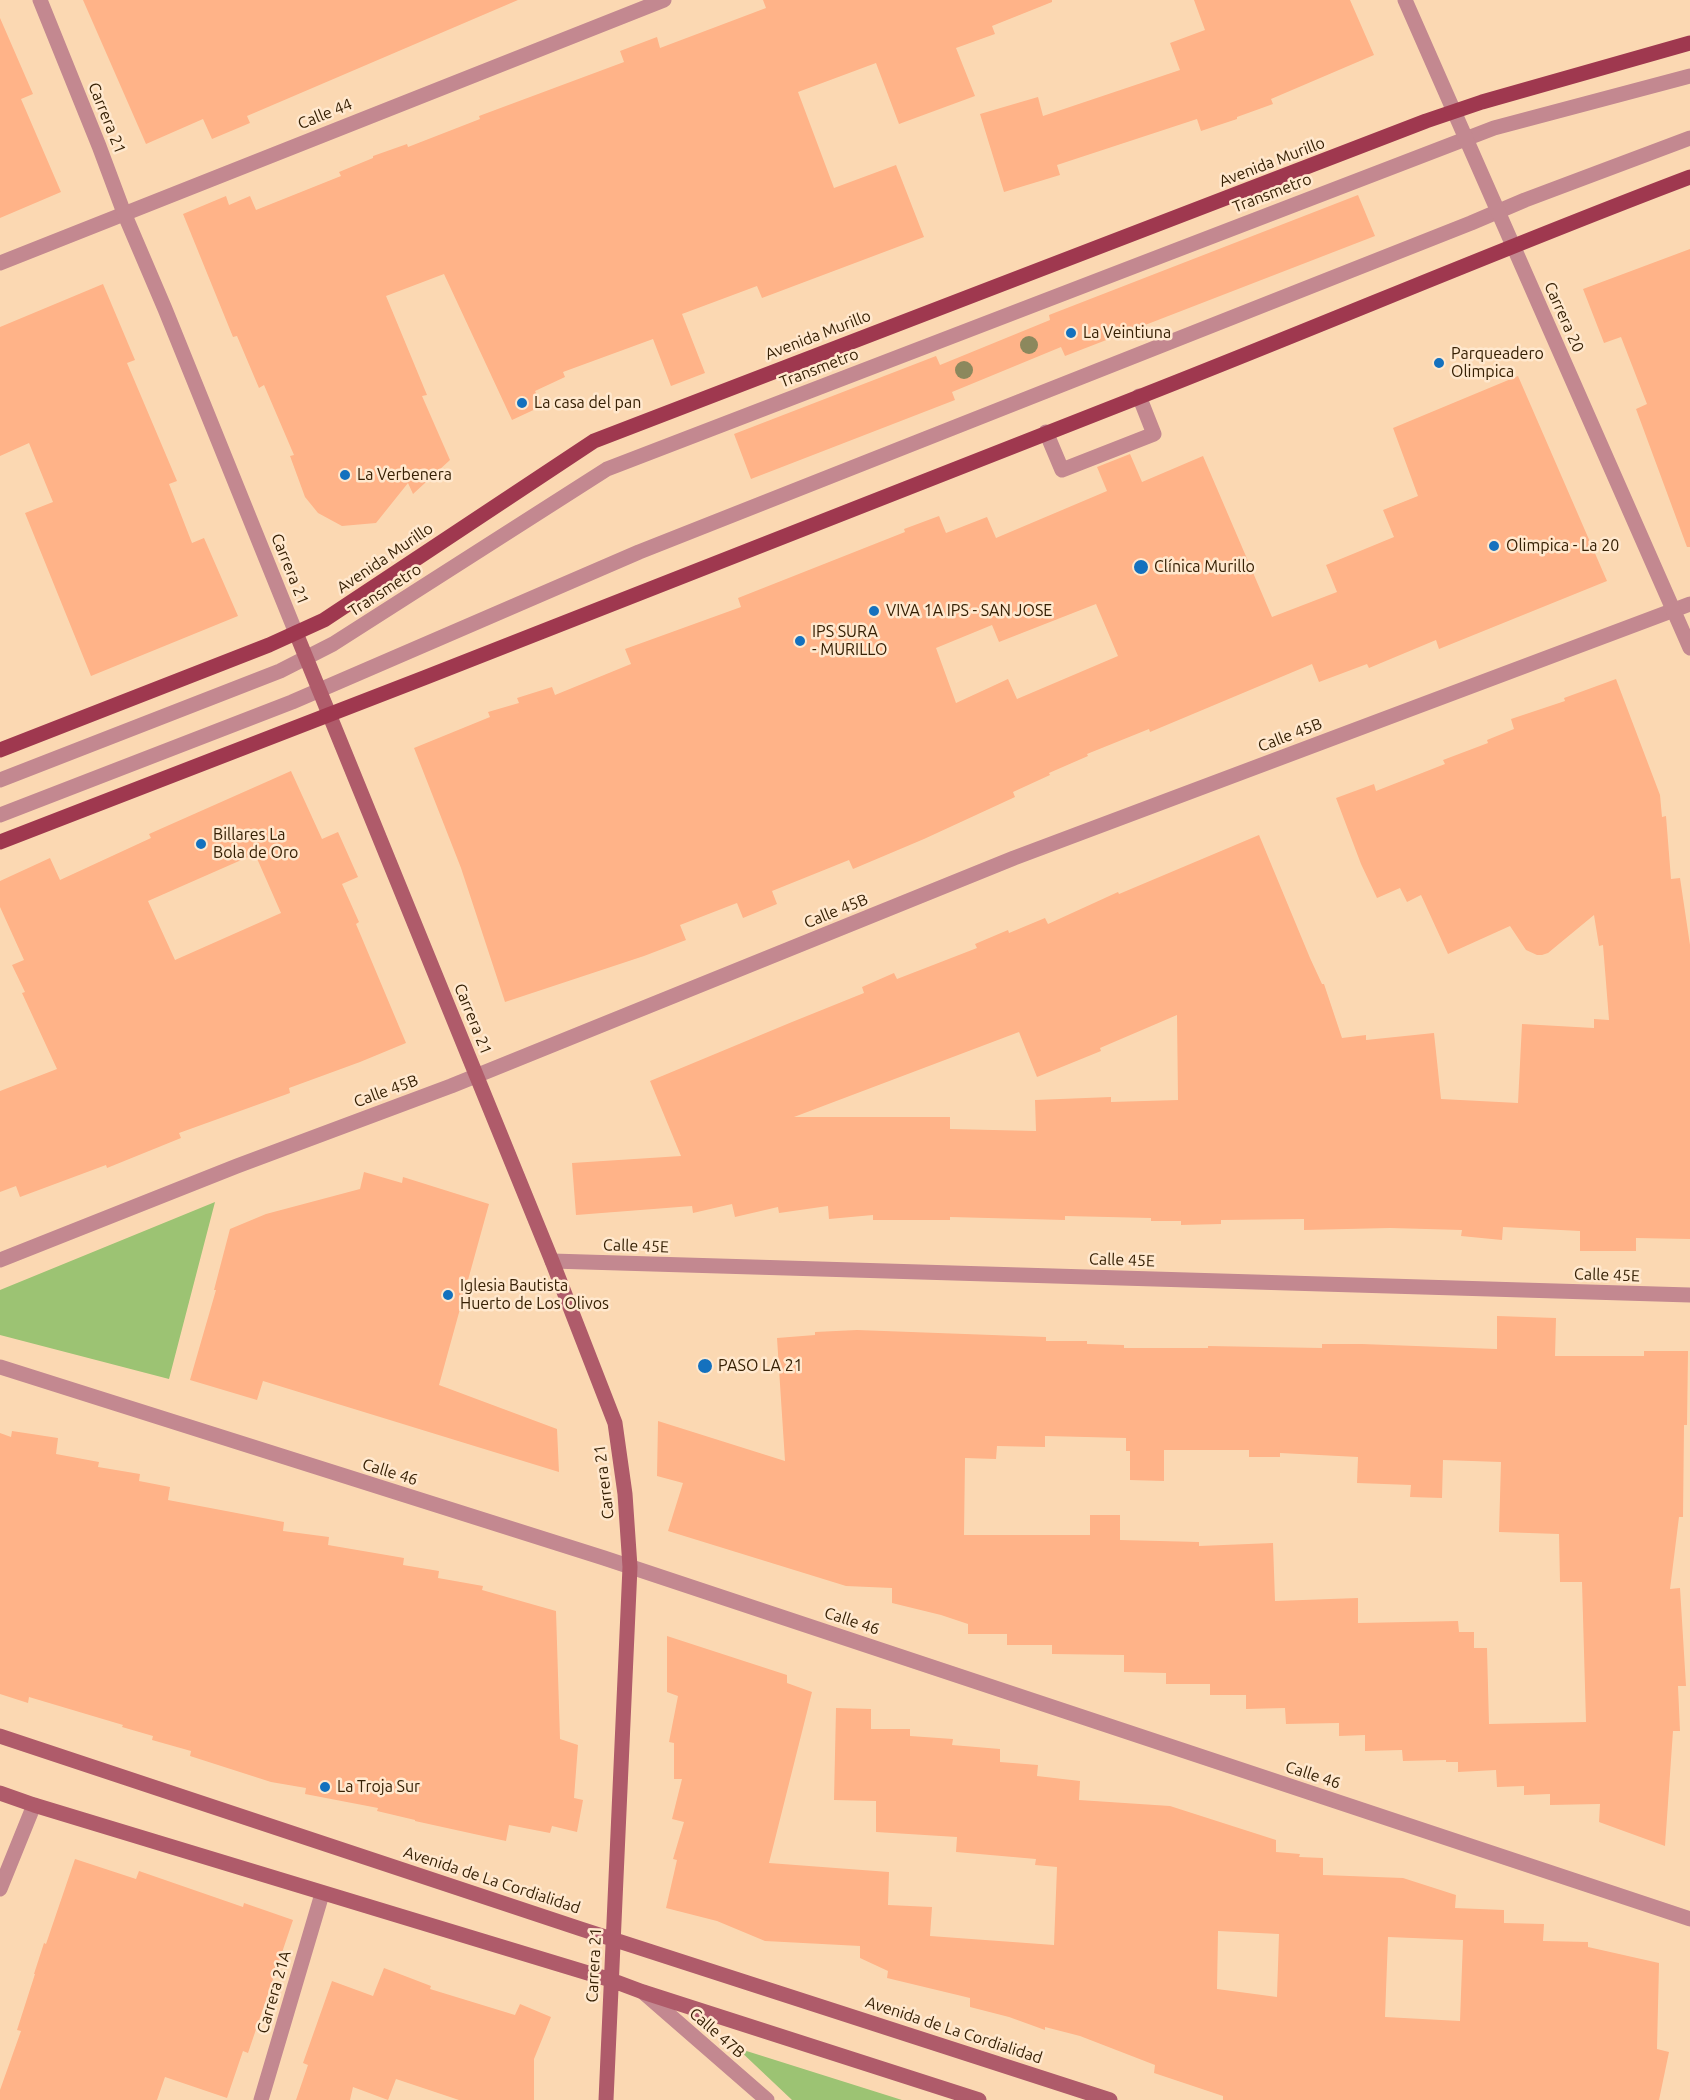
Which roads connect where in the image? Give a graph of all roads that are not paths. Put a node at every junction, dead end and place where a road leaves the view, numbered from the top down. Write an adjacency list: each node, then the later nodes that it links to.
1 (40, 0): 11 (street, Carrera 21)
2 (664, 0): 11 (street, Calle 44)
3 (1405, 0): 6 (street, Carrera 20)
4 (1690, 43): 6 (main road, Avenida Murillo)
5 (1690, 76): 8 (street, Transmetro)
6 (1454, 111): 8 (street, Carrera 20); 18 (main road, Avenida Murillo)
7 (1690, 138): 10 (street)
8 (1466, 139): 10 (street, Carrera 20); 20 (street, Transmetro)
9 (1690, 177): 12 (main road)
10 (1498, 211): 12 (street, Carrera 20); 21 (street)
11 (124, 213): 13 (street, Calle 44); 18 (street, Carrera 21)
12 (1513, 246): 14 (main road); 17 (street, Carrera 20)
13 (0, 263)
14 (1140, 396): 15 (main road); 15 (street)
15 (1046, 432): 22 (main road)
16 (1690, 604): 17 (street, Calle 45B)
17 (1674, 611): 19 (street, Carrera 20); 27 (street, Calle 45B)
18 (296, 633): 20 (main road, Carrera 21); 23 (main road, Avenida Murillo)
19 (1690, 648)
20 (306, 658): 21 (main road, Carrera 21); 24 (street, Transmetro)
21 (319, 690): 22 (main road, Carrera 21); 25 (street)
22 (330, 715): 26 (main road); 27 (main road, Carrera 21)
23 (0, 750)
24 (0, 780)
25 (0, 815)
26 (0, 842)
27 (477, 1075): 28 (street, Calle 45B); 29 (main road, Carrera 21)
28 (0, 1260)
29 (552, 1261): 30 (street, Calle 45E); 32 (main road, Carrera 21)
30 (1690, 1295)
31 (0, 1366): 32 (street, Calle 46)
32 (630, 1566): 38 (street, Calle 46); 39 (main road, Carrera 21)
33 (0, 1736): 39 (main road, Avenida de La Cordialidad)
34 (0, 1793): 35 (main road)
35 (34, 1805): 36 (street); 37 (main road)
36 (0, 1889)
37 (322, 1894): 40 (main road); 42 (street, Carrera 21A)
38 (1690, 1919)
39 (613, 1938): 40 (main road, Carrera 21); 46 (main road, Avenida de La Cordialidad)
40 (611, 1980): 41 (main road); 43 (main road, Carrera 21)
41 (643, 1992): 44 (street, Calle 47B); 45 (main road)
42 (261, 2100)
43 (606, 2100)
44 (767, 2100)
45 (979, 2100)
46 (1110, 2100)

